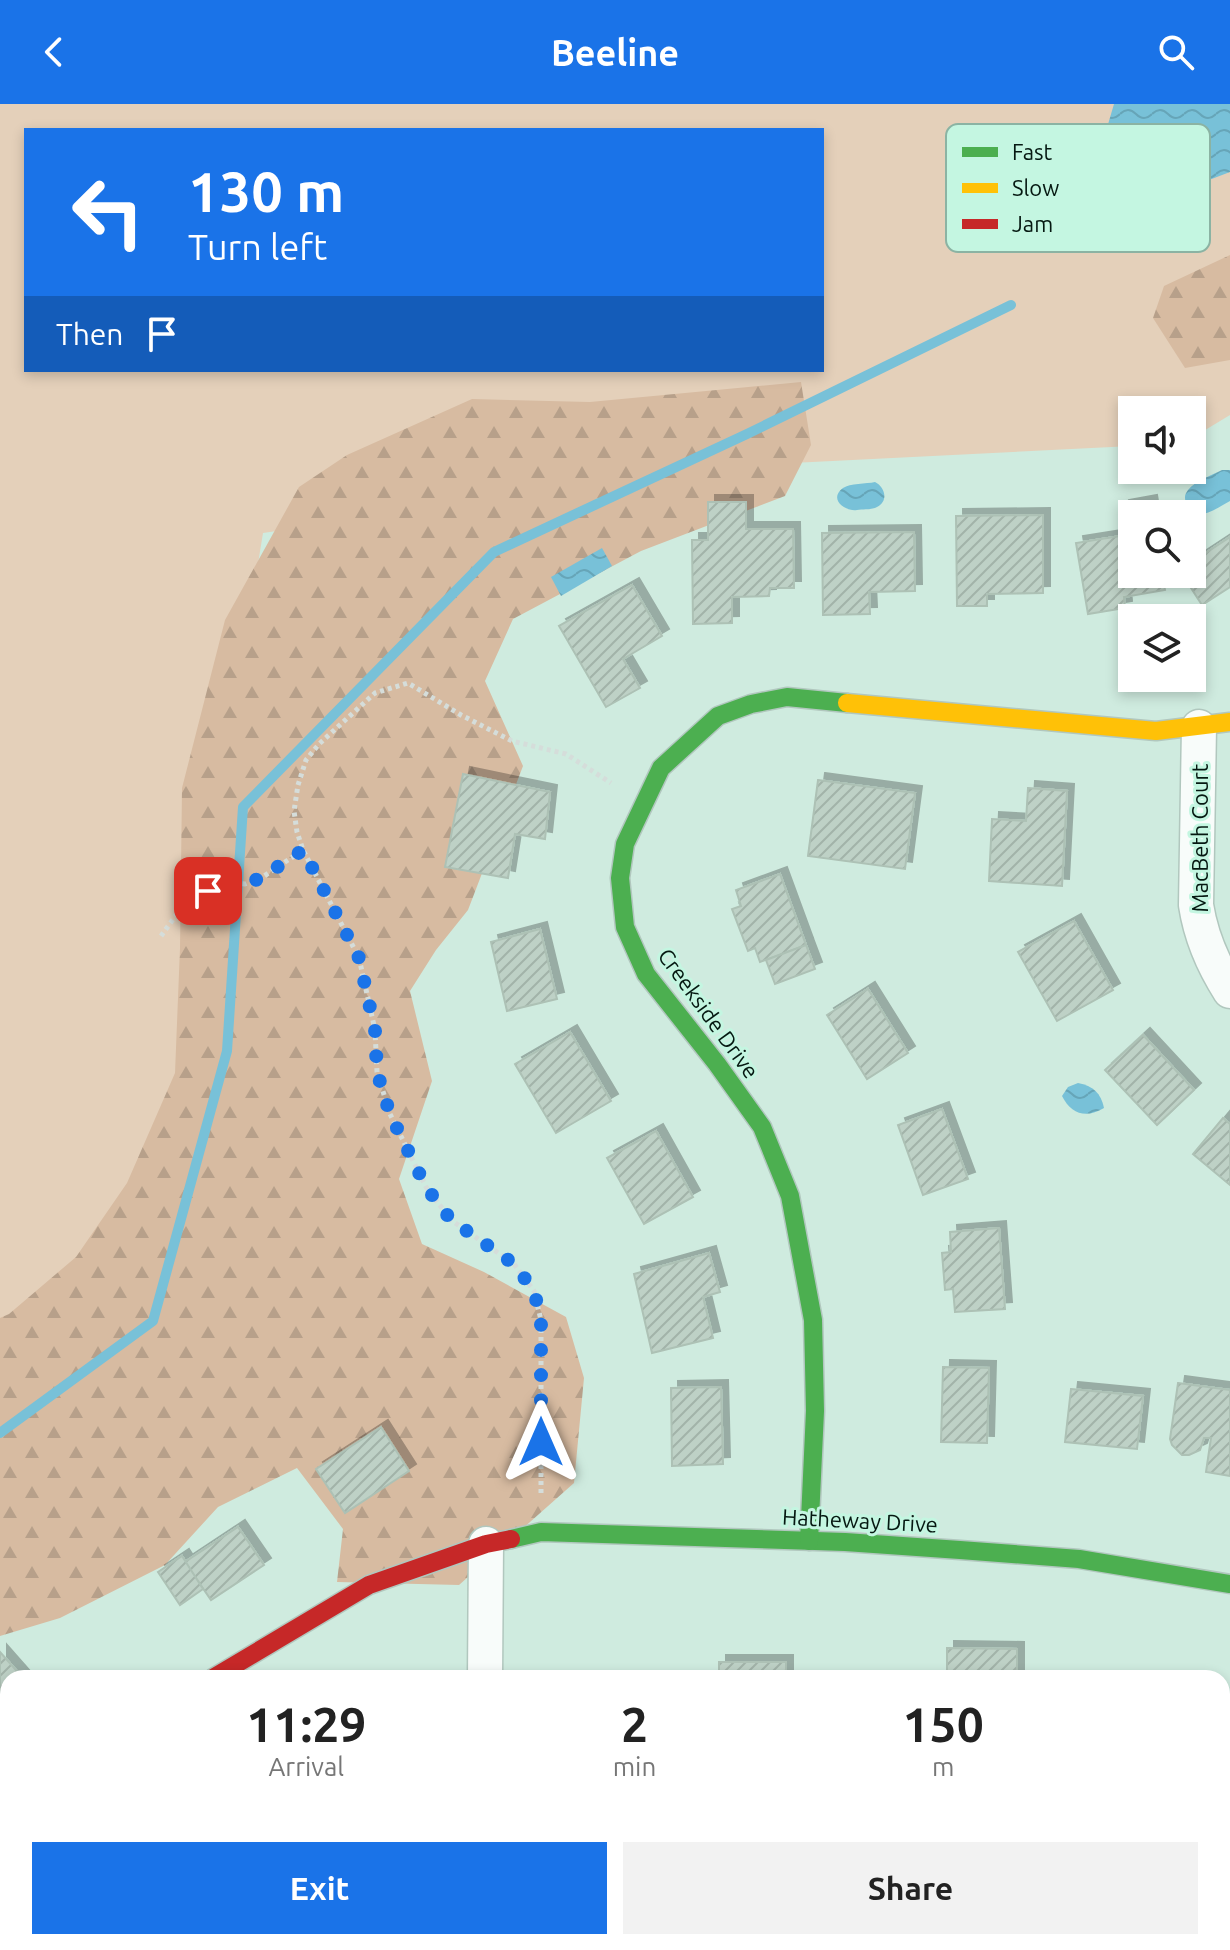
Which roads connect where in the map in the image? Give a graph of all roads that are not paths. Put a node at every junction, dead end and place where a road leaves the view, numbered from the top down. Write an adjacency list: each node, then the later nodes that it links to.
1 (1215, 724): 2 (street, MacBeth Court); 3 (street, Creekside Drive)
2 (1230, 991)
3 (809, 1541): 4 (street, Hatheway Drive); 5 (street, Hatheway Drive)
4 (486, 1544): 6 (street, Hatheway Drive); 7 (street)
5 (1230, 1584)
6 (226, 1670)
7 (485, 1670)

